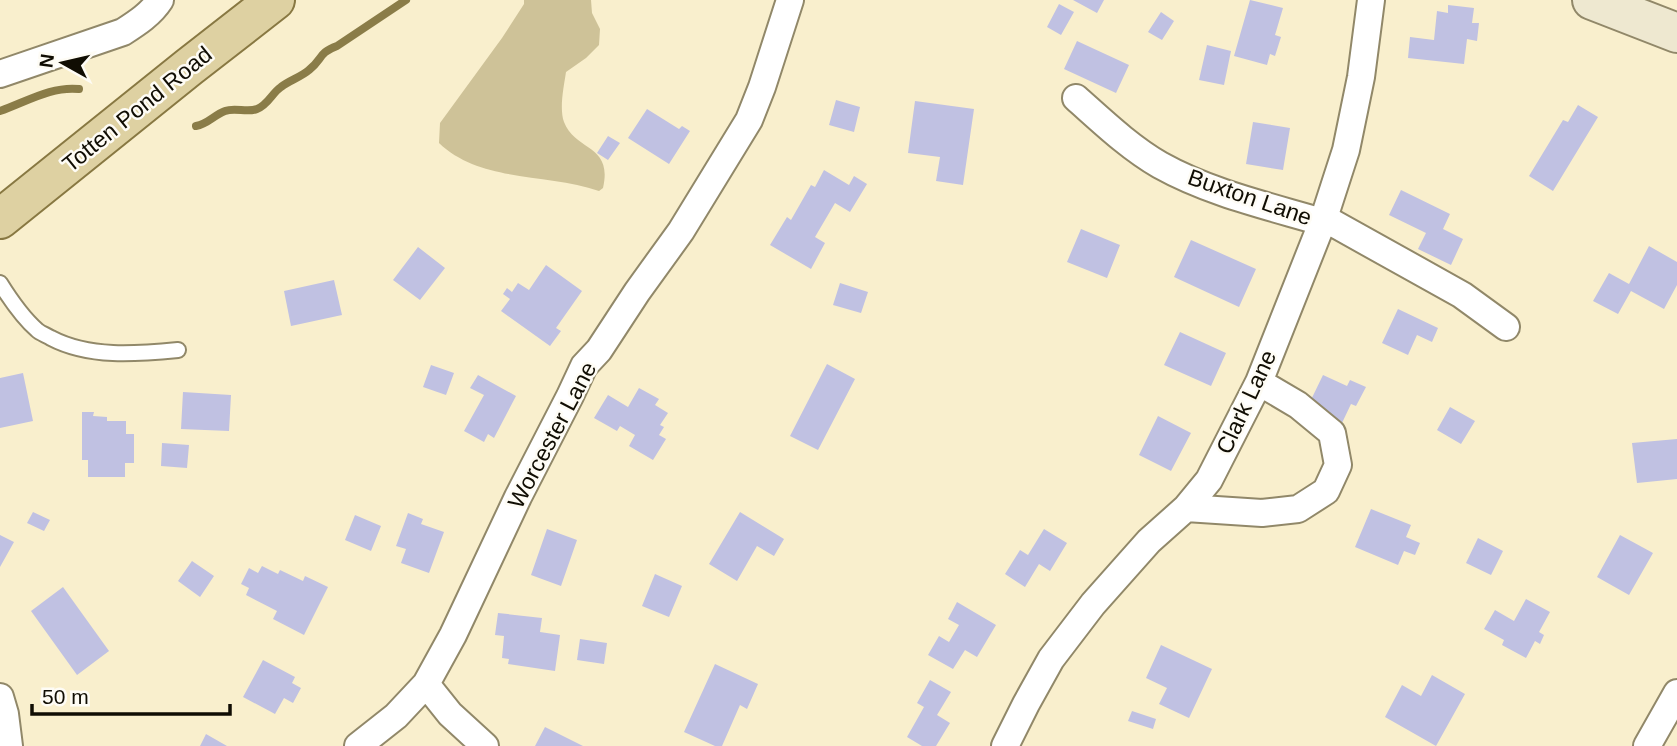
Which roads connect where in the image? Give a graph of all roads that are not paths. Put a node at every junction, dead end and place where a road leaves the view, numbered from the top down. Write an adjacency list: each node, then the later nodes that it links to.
1 (160, 0): 7 (street)
2 (275, 0): 9 (main road, Totten Pond Road)
3 (790, 0): 16 (street, Worcester Lane)
4 (1371, 0): 10 (street, Clark Lane)
5 (1592, 0): 6 (main road)
6 (1677, 33)
7 (0, 74)
8 (1076, 98): 10 (street, Buxton Lane)
9 (0, 219)
10 (1323, 220): 12 (street, Buxton Lane); 14 (street, Clark Lane)
11 (0, 283): 13 (lane)
12 (1506, 327)
13 (178, 350)
14 (1259, 382): 15 (street, Clark Lane); 15 (street)
15 (1185, 508): 22 (street, Clark Lane)
16 (426, 684): 20 (street, Worcester Lane); 21 (street)
17 (1677, 693): 23 (street)
18 (0, 697): 19 (street)
19 (9, 746)
20 (358, 746)
21 (485, 746)
22 (1005, 746)
23 (1647, 746)

